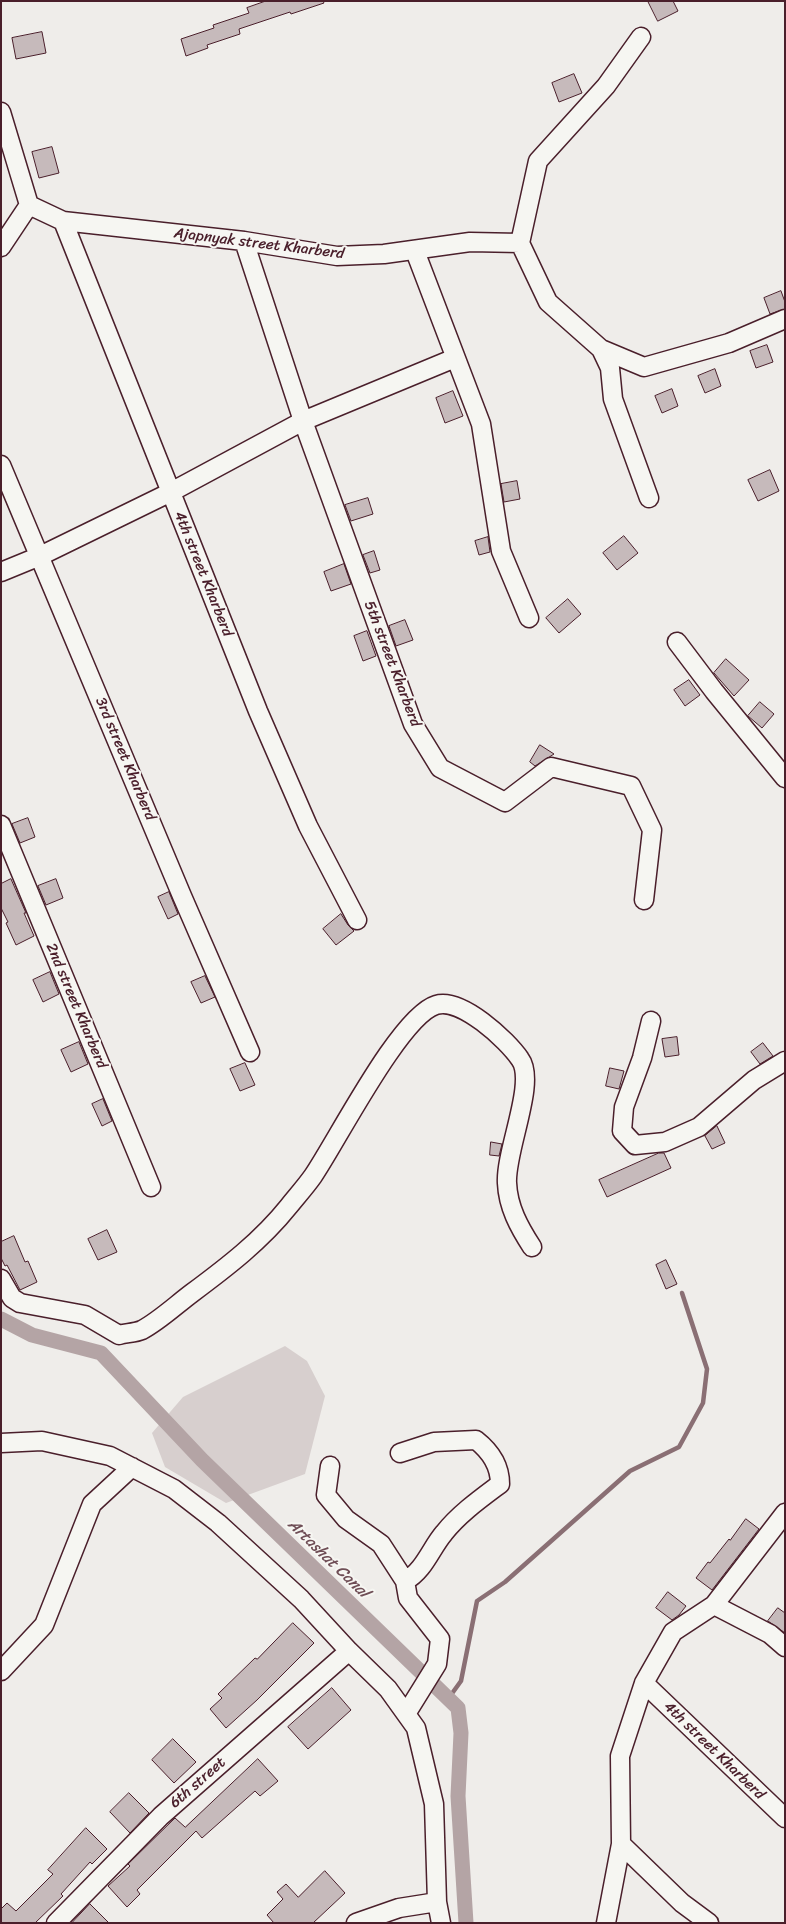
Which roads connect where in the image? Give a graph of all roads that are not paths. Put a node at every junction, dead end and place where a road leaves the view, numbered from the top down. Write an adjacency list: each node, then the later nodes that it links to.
1 (641, 36): 6 (street)
2 (1, 112): 3 (street)
3 (29, 205): 4 (street, Ajapnyak street Kharberd); 7 (street)
4 (63, 221): 5 (street, Ajapnyak street Kharberd); 14 (street, 4th street Kharberd)
5 (244, 241): 8 (street, Ajapnyak street Kharberd); 12 (street, 5th street Kharberd)
6 (520, 243): 8 (street, Ajapnyak street Kharberd); 10 (street)
7 (1, 247)
8 (415, 251): 11 (street)
9 (785, 319): 10 (street)
10 (601, 349): 15 (street)
11 (455, 358): 12 (street); 18 (street)
12 (303, 421): 14 (street); 22 (street, 5th street Kharberd)
13 (1, 465): 16 (street, 3rd street Kharberd)
14 (171, 492): 16 (street); 23 (street, 4th street Kharberd)
15 (649, 498)
16 (40, 556): 17 (street); 25 (street, 3rd street Kharberd)
17 (1, 572)
18 (529, 618)
19 (677, 642): 20 (street)
20 (785, 778)
21 (1, 825): 27 (street, 2nd street Kharberd)
22 (644, 900)
23 (358, 920)
24 (651, 1021): 26 (street)
25 (250, 1052)
26 (785, 1061)
27 (152, 1188)
28 (532, 1247): 29 (street)
29 (1, 1279)
30 (1, 1443): 33 (street)
31 (400, 1453): 35 (street)
32 (330, 1466): 35 (street)
33 (132, 1467): 38 (street); 39 (street)
34 (785, 1513): 36 (street)
35 (405, 1580): 41 (street)
36 (714, 1605): 37 (street); 40 (street)
37 (785, 1648)
38 (350, 1651): 41 (street); 45 (street, 6th street)
39 (1, 1671)
40 (644, 1683): 42 (street, 4th street Kharberd); 43 (street)
41 (406, 1714): 44 (street)
42 (785, 1818)
43 (621, 1844): 48 (street); 49 (street)
44 (437, 1902): 46 (street); 47 (street)
45 (56, 1923)
46 (356, 1923)
47 (441, 1923)
48 (606, 1923)
49 (709, 1923)

